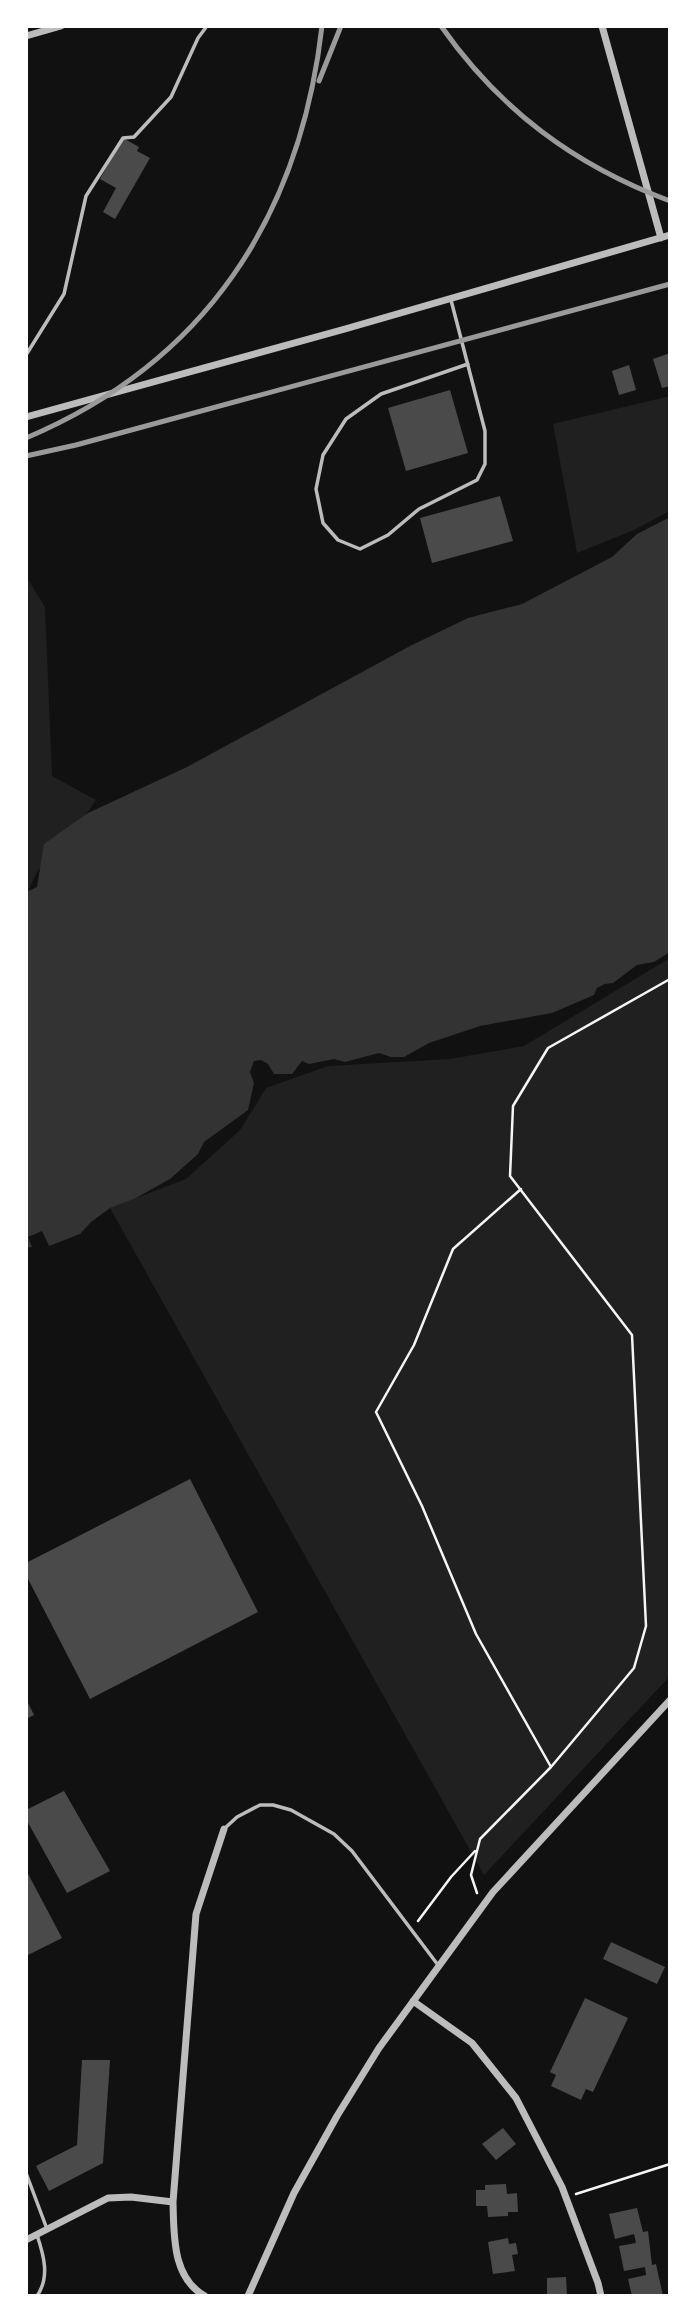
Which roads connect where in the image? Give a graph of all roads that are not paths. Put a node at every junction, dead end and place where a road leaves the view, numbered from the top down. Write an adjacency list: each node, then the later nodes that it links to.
1 (61, 26): 4 (street)
2 (207, 26): 7 (lane)
3 (602, 26): 5 (street)
4 (26, 36)
5 (665, 236): 6 (street)
6 (451, 298): 8 (lane); 9 (street)
7 (26, 355)
8 (468, 364): 8 (lane)
9 (26, 417)
10 (670, 1700): 12 (street)
11 (224, 1829): 12 (lane); 15 (street)
12 (439, 1967): 13 (street)
13 (413, 2001): 21 (street); 22 (street)
14 (26, 2173): 16 (lane)
15 (173, 2202): 16 (street); 20 (street)
16 (47, 2229): 17 (street)
17 (37, 2234): 18 (street); 19 (lane)
18 (26, 2240)
19 (37, 2296)
20 (205, 2296)
21 (248, 2296)
22 (601, 2296)

